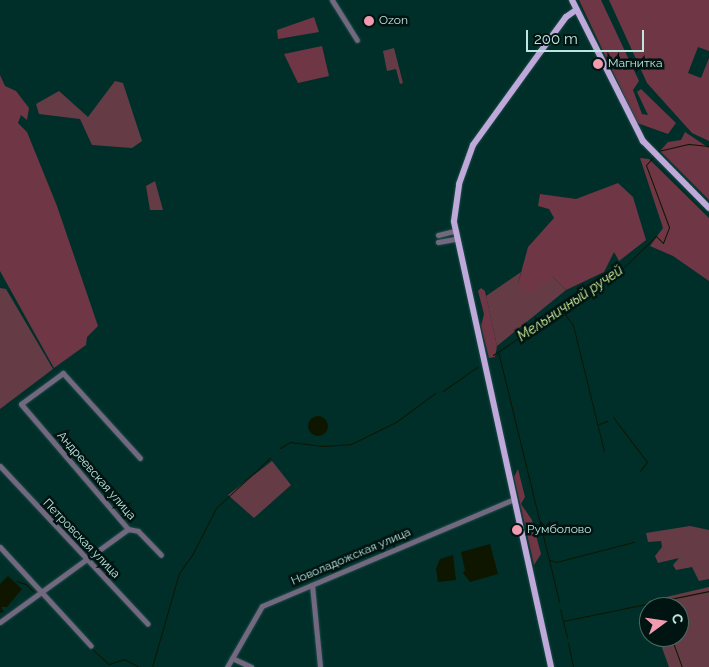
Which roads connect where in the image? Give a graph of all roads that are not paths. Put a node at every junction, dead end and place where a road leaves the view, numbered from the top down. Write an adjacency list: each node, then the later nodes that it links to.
1 (332, 0): 4 (street)
2 (572, 0): 3 (main road)
3 (576, 10): 5 (main road); 6 (main road)
4 (357, 40)
5 (709, 208)
6 (454, 231): 7 (street); 8 (main road)
7 (438, 235)
8 (455, 239): 9 (street); 12 (main road)
9 (438, 242)
10 (140, 458): 13 (street, Андреевская улица)
11 (0, 466): 16 (street, Петровская улица)
12 (514, 499): 17 (street, Новоладожская улица); 26 (main road)
13 (128, 529): 15 (street, Андреевская улица); 16 (street)
14 (0, 547): 18 (street)
15 (161, 555)
16 (85, 558): 18 (street); 20 (street, Петровская улица)
17 (312, 584): 22 (street, Новоладожская улица); 25 (street)
18 (41, 591): 19 (street); 21 (street)
19 (0, 622)
20 (148, 624)
21 (91, 646)
22 (232, 658): 23 (street, Новоладожская улица); 24 (street)
23 (227, 667)
24 (251, 667)
25 (320, 667)
26 (551, 667)

